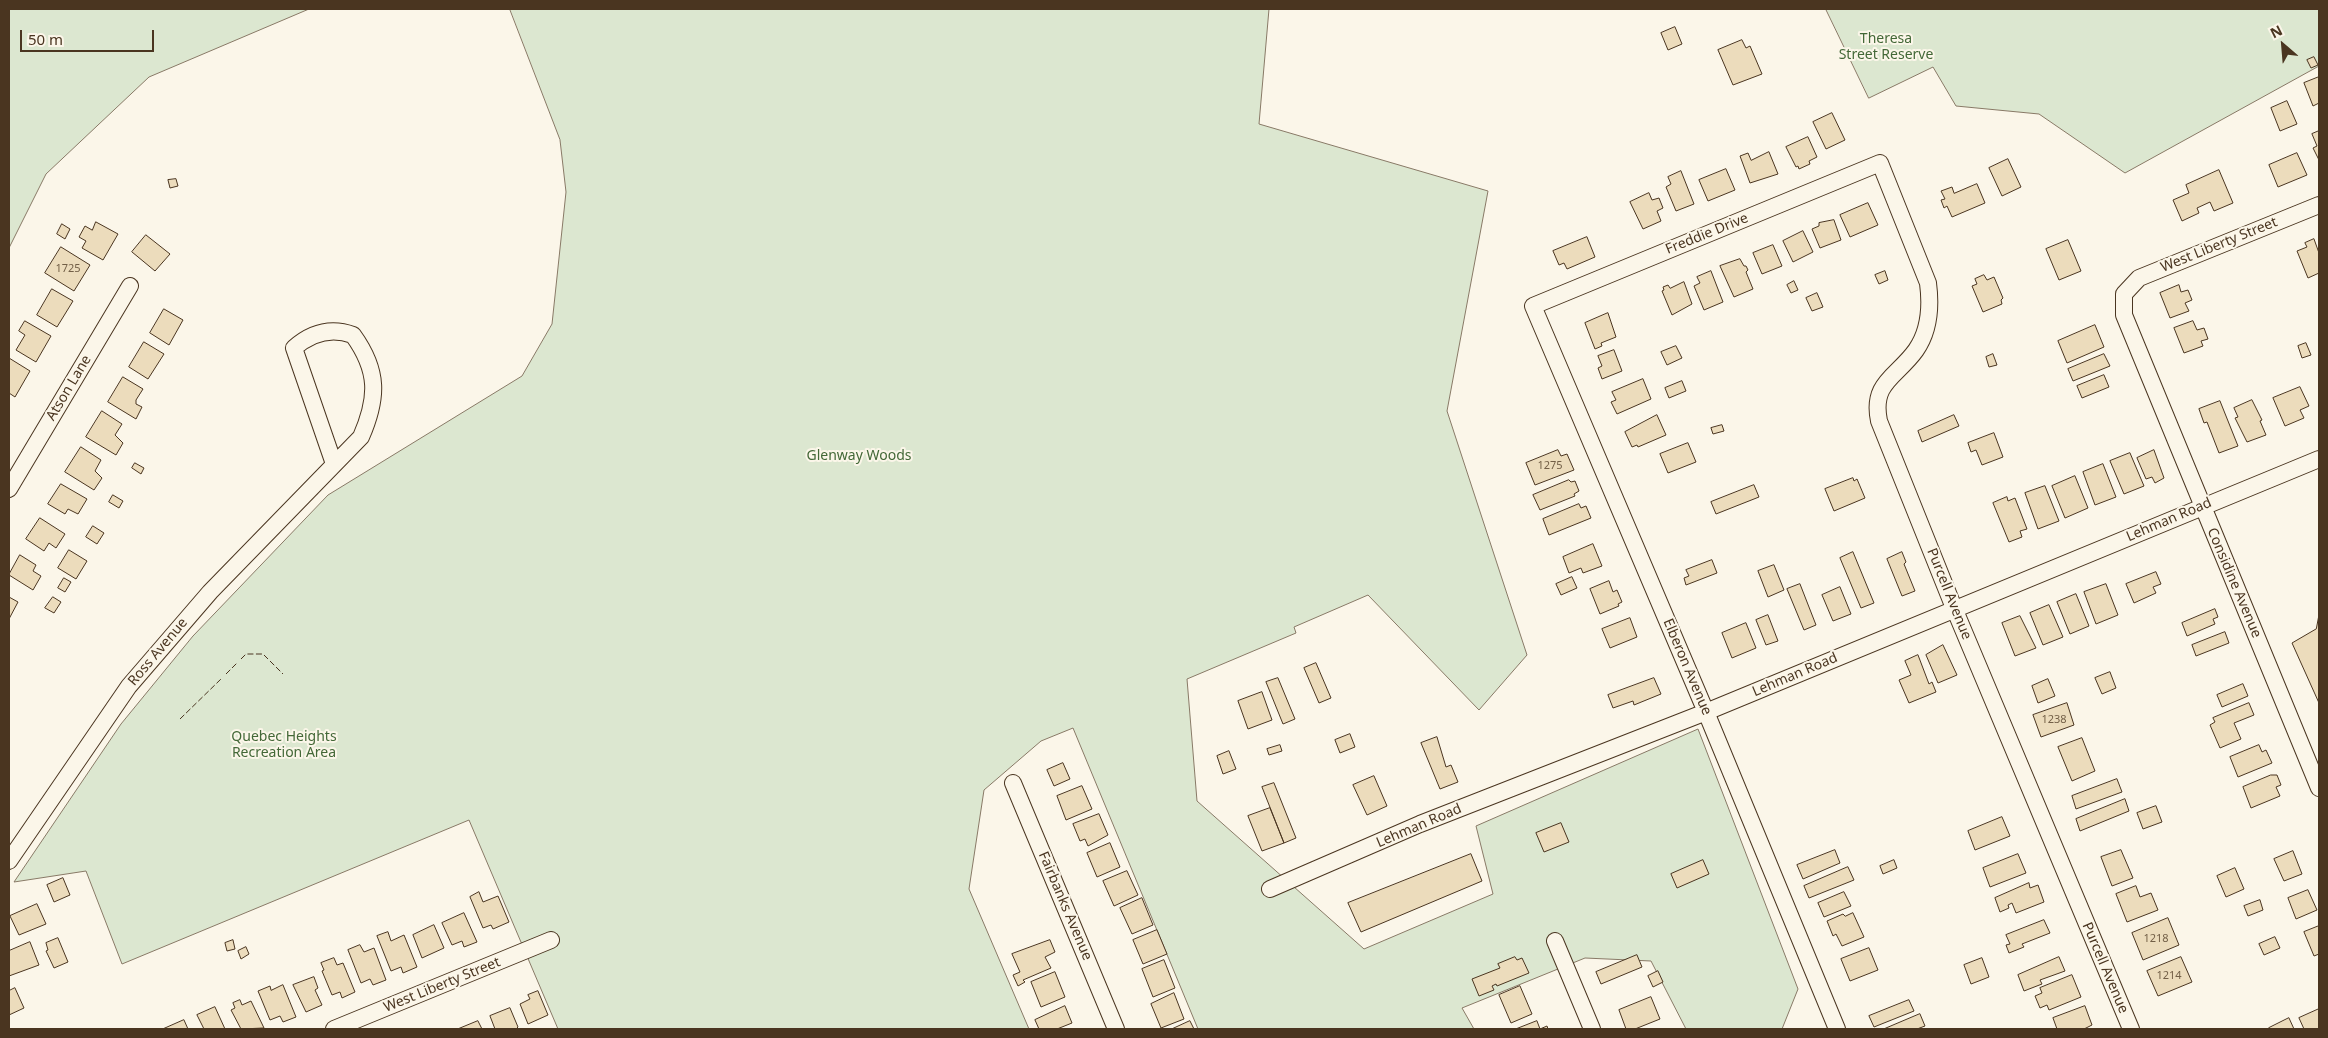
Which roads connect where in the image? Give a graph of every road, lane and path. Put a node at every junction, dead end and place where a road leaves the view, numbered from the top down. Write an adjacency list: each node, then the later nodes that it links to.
1 (1880, 163): 5 (street, Freddie Drive); 10 (street, Purcell Avenue)
2 (2319, 205): 4 (street, West Liberty Street)
3 (130, 286): 8 (street, Atson Lane)
4 (2124, 294): 9 (street, Considine Avenue)
5 (1533, 306): 11 (street, Elberon Avenue)
6 (2319, 460): 9 (street, Lehman Road)
7 (334, 464): 7 (street, Ross Avenue); 14 (street, Ross Avenue)
8 (9, 489)
9 (2202, 506): 10 (street, Lehman Road); 13 (street, Considine Avenue)
10 (1954, 608): 11 (street, Lehman Road); 22 (street, Purcell Avenue)
11 (1706, 712): 15 (street, Lehman Road); 21 (street, Elberon Avenue)
12 (1013, 783): 19 (street, Fairbanks Avenue)
13 (2319, 788)
14 (9, 861)
15 (1270, 889)
16 (551, 940): 18 (street, West Liberty Street)
17 (1555, 941): 20 (street)
18 (334, 1029)
19 (1116, 1029)
20 (1592, 1029)
21 (1837, 1029)
22 (2131, 1029)

